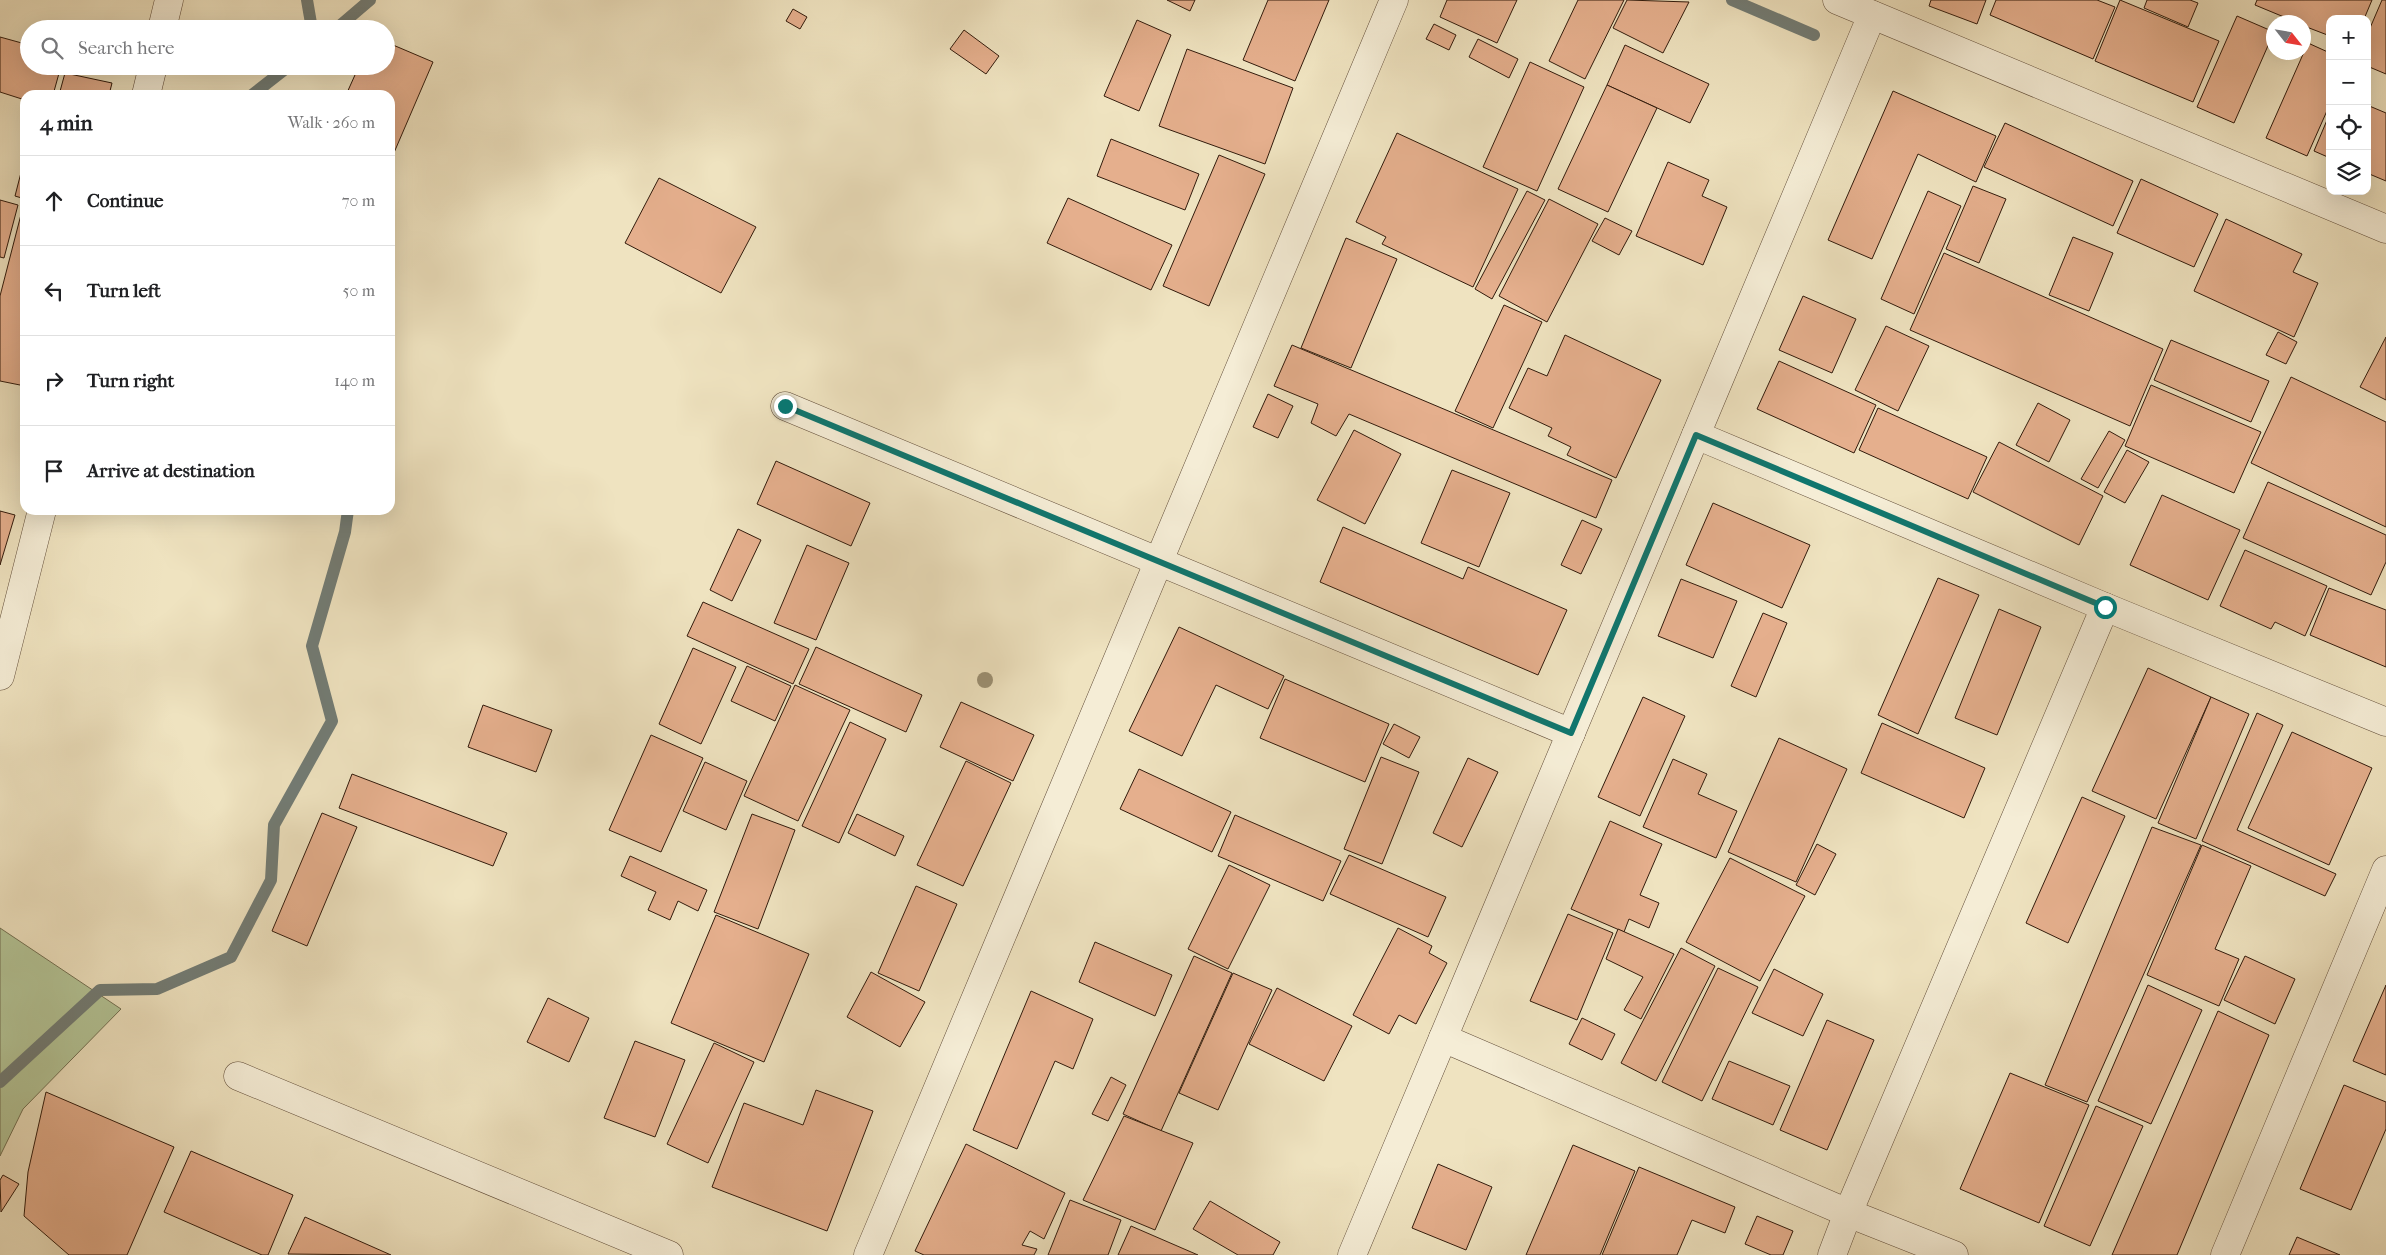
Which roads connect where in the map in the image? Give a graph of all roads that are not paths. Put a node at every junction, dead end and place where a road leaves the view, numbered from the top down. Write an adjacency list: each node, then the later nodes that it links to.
1 (169, 0): 5 (street)
2 (1394, 0): 12 (street)
3 (1837, 0): 4 (street)
4 (1872, 15): 8 (street); 10 (street)
5 (164, 20)
6 (151, 75): 7 (street)
7 (147, 90)
8 (2386, 229)
9 (785, 406): 12 (street)
10 (1696, 435): 13 (street); 16 (street)
11 (41, 515): 14 (street)
12 (1158, 562): 16 (street); 22 (street)
13 (2105, 607): 15 (street); 20 (street)
14 (0, 676)
15 (2386, 722)
16 (1571, 733): 18 (street)
17 (2386, 870): 26 (street)
18 (1443, 1038): 20 (street); 23 (street)
19 (238, 1076): 21 (street)
20 (1848, 1213): 24 (street); 25 (street)
21 (669, 1255)
22 (868, 1255)
23 (1352, 1255)
24 (1832, 1255)
25 (1954, 1255)
26 (2225, 1255)

